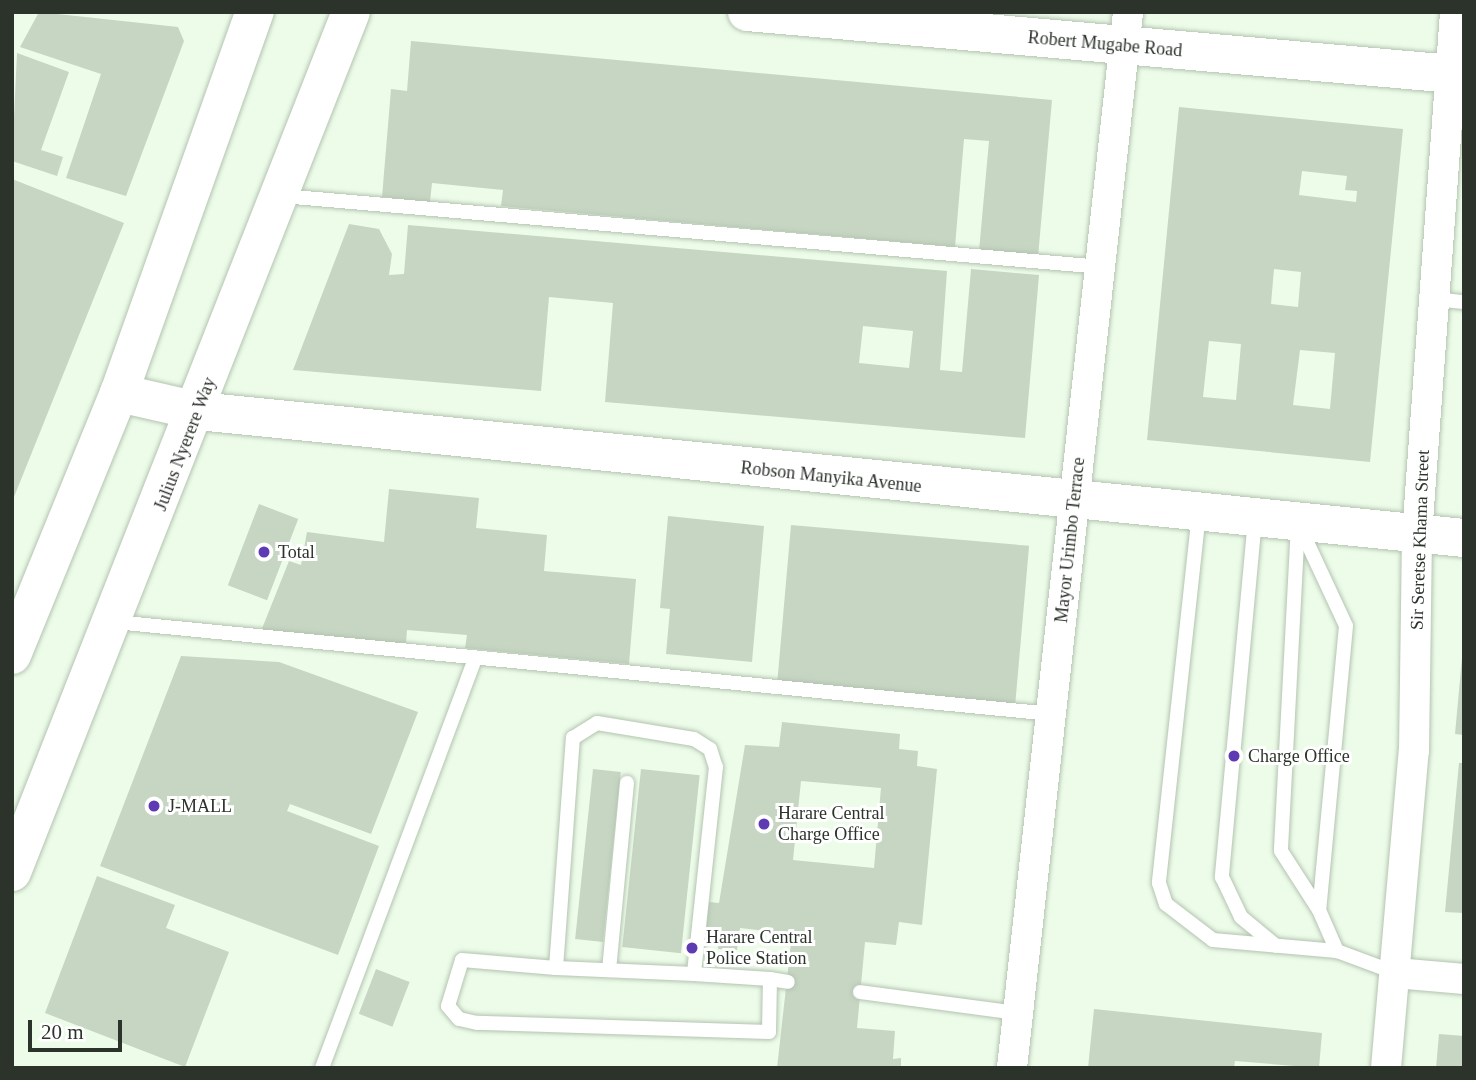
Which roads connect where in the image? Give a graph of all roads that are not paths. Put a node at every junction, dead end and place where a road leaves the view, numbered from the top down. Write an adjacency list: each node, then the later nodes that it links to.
1 (255, 12): 11 (main road)
2 (351, 12): 7 (main road, Julius Nyerere Way)
3 (747, 12): 5 (main road, Robert Mugabe Road)
4 (1454, 12): 6 (street, Sir Seretse Khama Street)
5 (1127, 29): 6 (main road, Robert Mugabe Road); 8 (street, Mayor Urimbo Terrace)
6 (1455, 74): 9 (street, Sir Seretse Khama Street)
7 (281, 196): 8 (lane); 12 (main road, Julius Nyerere Way)
8 (1101, 267): 13 (street, Mayor Urimbo Terrace)
9 (1434, 299): 10 (lane); 17 (street, Sir Seretse Khama Street)
10 (1464, 302)
11 (119, 393): 12 (main road, Robson Manyika Avenue); 20 (main road)
12 (198, 411): 13 (main road, Robson Manyika Avenue); 19 (main road, Julius Nyerere Way)
13 (1073, 502): 14 (main road, Robson Manyika Avenue); 22 (street, Mayor Urimbo Terrace)
14 (1199, 513): 15 (main road, Robson Manyika Avenue); 26 (lane)
15 (1255, 519): 16 (main road, Robson Manyika Avenue); 26 (lane)
16 (1298, 523): 17 (main road, Robson Manyika Avenue); 25 (lane); 25 (lane)
17 (1417, 535): 18 (main road, Robson Manyika Avenue); 30 (street, Sir Seretse Khama Street)
18 (1464, 538)
19 (115, 622): 21 (lane); 24 (main road, Julius Nyerere Way)
20 (12, 655)
21 (474, 661): 22 (lane); 37 (lane)
22 (1051, 714): 36 (street, Mayor Urimbo Terrace)
23 (627, 783): 29 (lane)
24 (12, 873)
25 (1319, 909): 27 (lane)
26 (1276, 946): 27 (lane)
27 (1337, 951): 30 (lane)
28 (556, 968): 29 (lane); 31 (lane); 32 (lane)
29 (609, 970): 31 (lane)
30 (1396, 973): 33 (street); 39 (street, Sir Seretse Khama Street)
31 (694, 974): 32 (lane)
32 (770, 979): 34 (lane)
33 (1464, 979)
34 (788, 982)
35 (860, 992): 36 (lane)
36 (1018, 1013): 38 (street, Mayor Urimbo Terrace)
37 (322, 1068)
38 (1012, 1068)
39 (1386, 1068)

